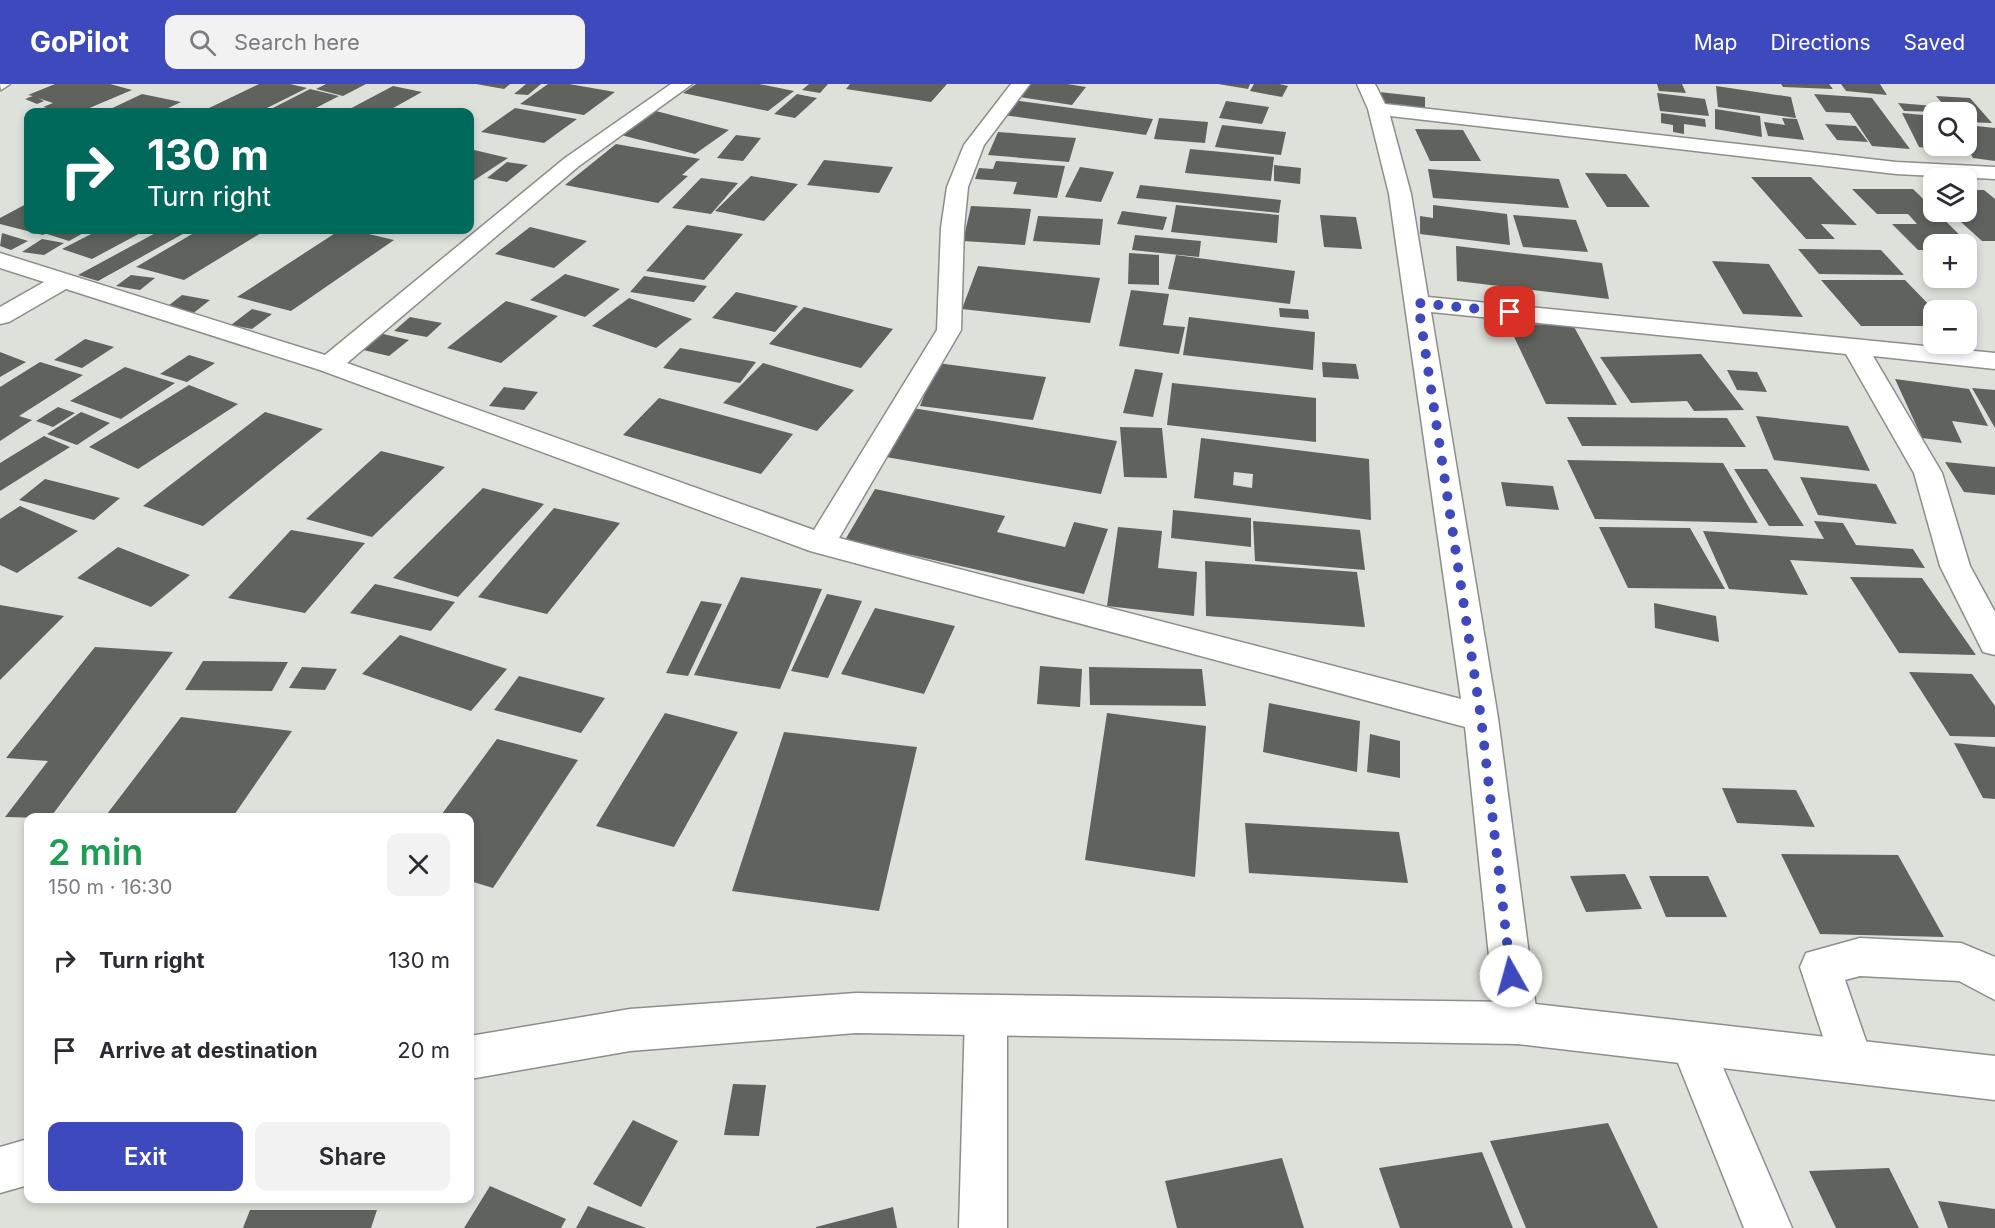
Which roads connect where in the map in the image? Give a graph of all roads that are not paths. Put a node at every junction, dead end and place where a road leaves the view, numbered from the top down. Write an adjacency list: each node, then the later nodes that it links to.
1 (683, 84): 11 (street)
2 (1021, 84): 12 (street)
3 (1372, 96): 4 (street); 7 (street)
4 (1995, 173)
5 (0, 260): 6 (street)
6 (63, 281): 8 (street); 11 (street)
7 (1418, 303): 9 (street); 14 (street)
8 (0, 317)
9 (1855, 348): 10 (street); 13 (street)
10 (1995, 361)
11 (329, 365): 12 (street)
12 (821, 544): 14 (street)
13 (1995, 643)
14 (1481, 718): 17 (street)
15 (1995, 980): 20 (street)
16 (986, 1015): 17 (street); 19 (street); 24 (street)
17 (1517, 1023): 18 (street)
18 (1691, 1043): 20 (street); 25 (street)
19 (474, 1057)
20 (1851, 1061): 21 (street)
21 (1995, 1078)
22 (24, 1163): 23 (street)
23 (0, 1170)
24 (983, 1228)
25 (1768, 1228)

